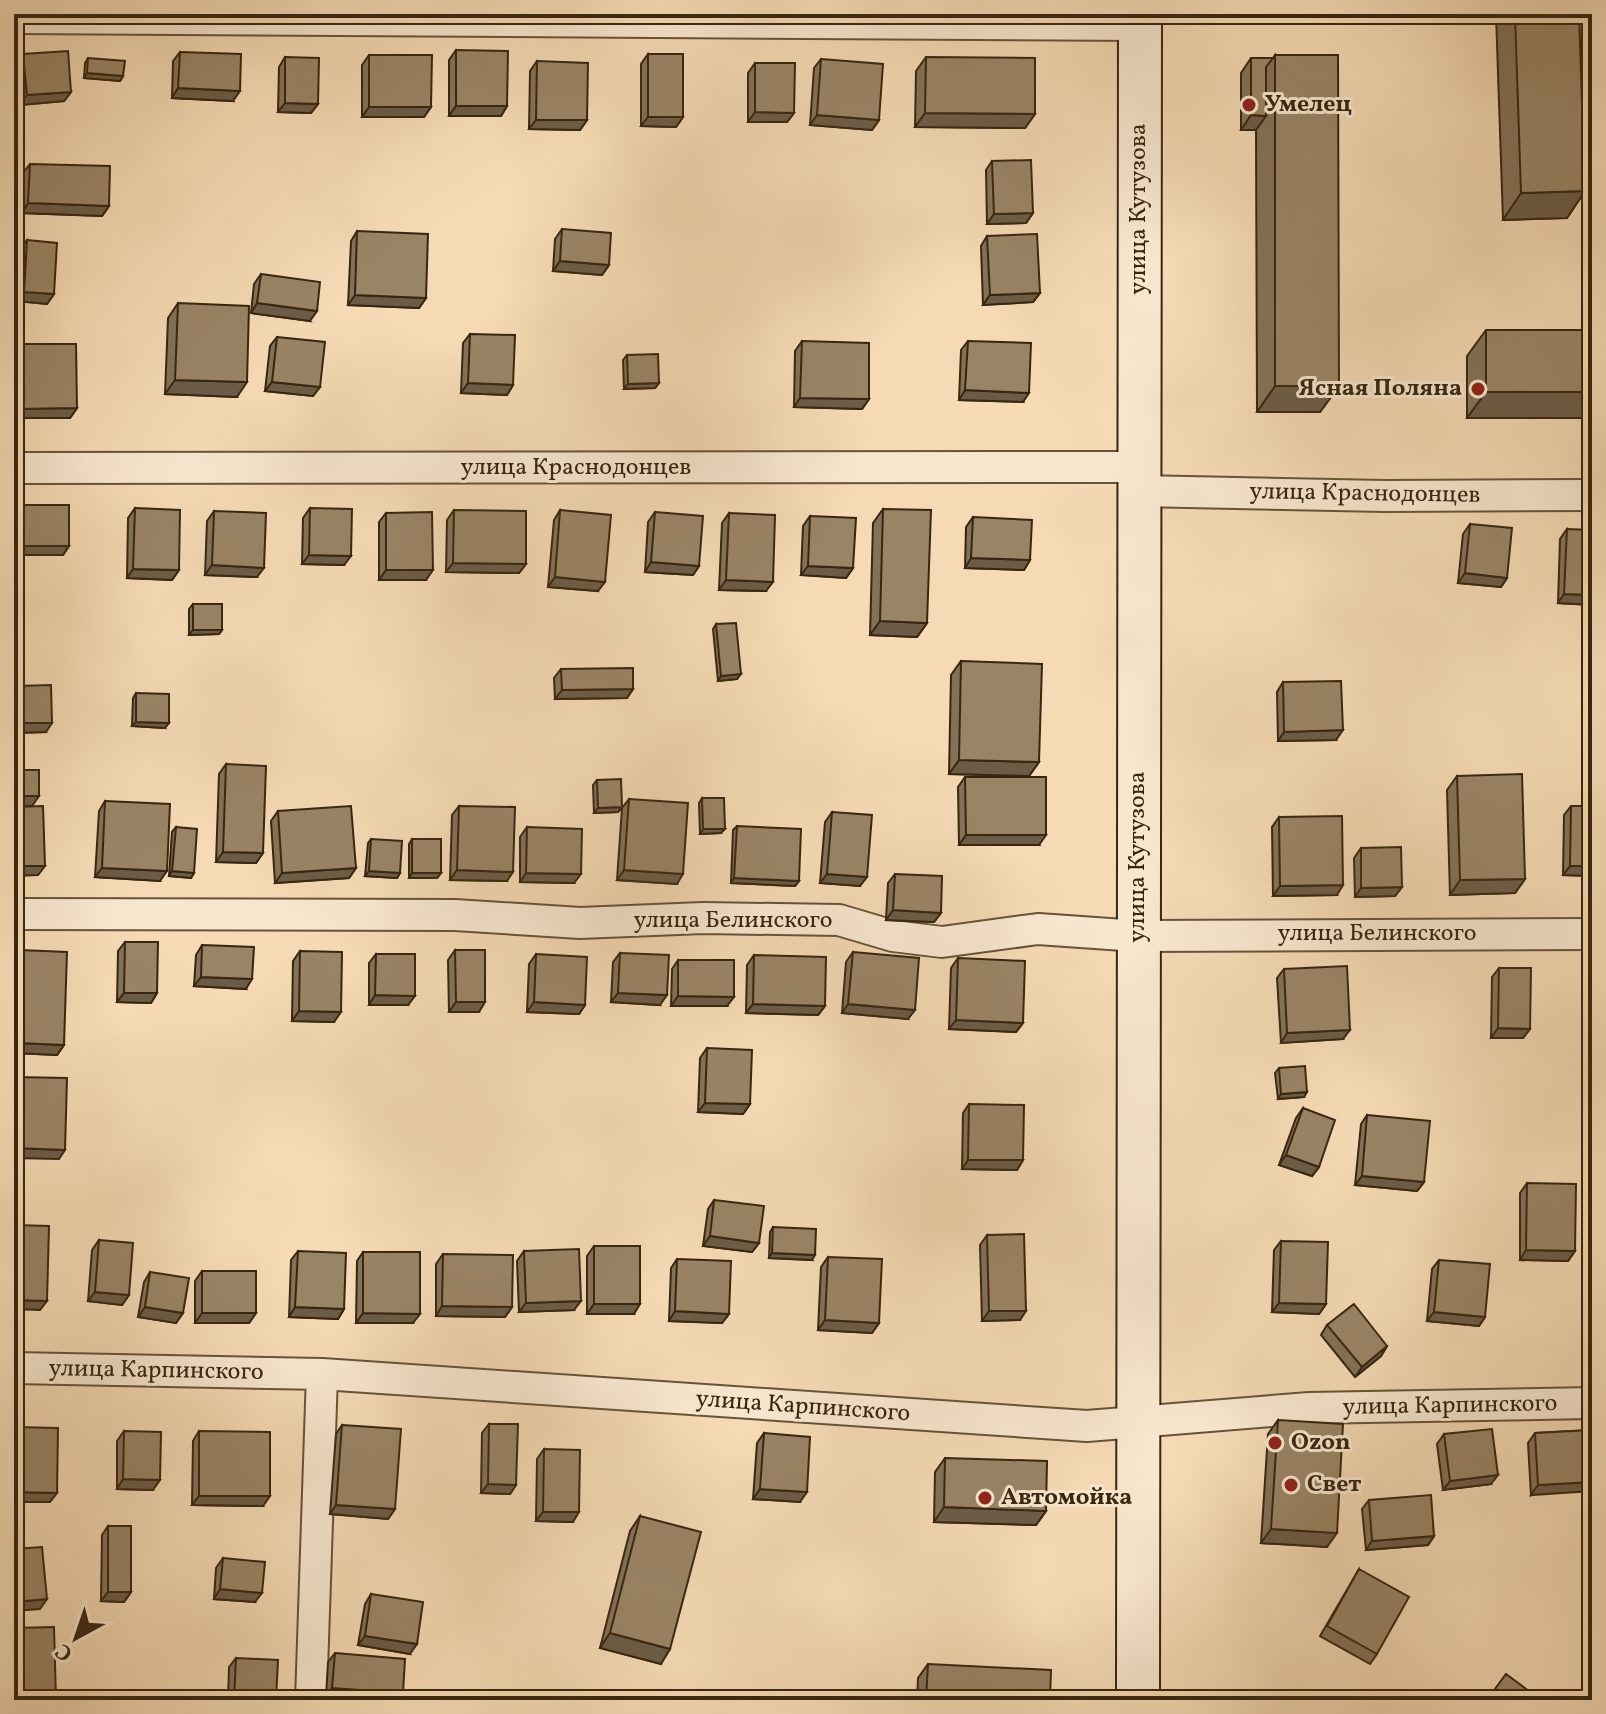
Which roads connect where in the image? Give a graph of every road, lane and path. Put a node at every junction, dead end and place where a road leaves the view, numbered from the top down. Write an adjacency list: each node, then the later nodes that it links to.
1 (14, 18): 2 (street)
2 (1140, 19): 4 (main road, улица Кутузова)
3 (14, 468): 4 (street, улица Краснодонцев)
4 (1138, 479): 5 (street, улица Краснодонцев); 8 (main road, улица Кутузова)
5 (1592, 495)
6 (14, 914): 8 (street, улица Белинского)
7 (1592, 934): 8 (street, улица Белинского)
8 (1138, 936): 12 (main road, улица Кутузова)
9 (14, 1368): 10 (street, улица Карпинского)
10 (322, 1374): 12 (street, улица Карпинского); 13 (street)
11 (1592, 1403): 12 (street, улица Карпинского)
12 (1137, 1422): 14 (main road, улица Кутузова)
13 (311, 1700)
14 (1138, 1700)

